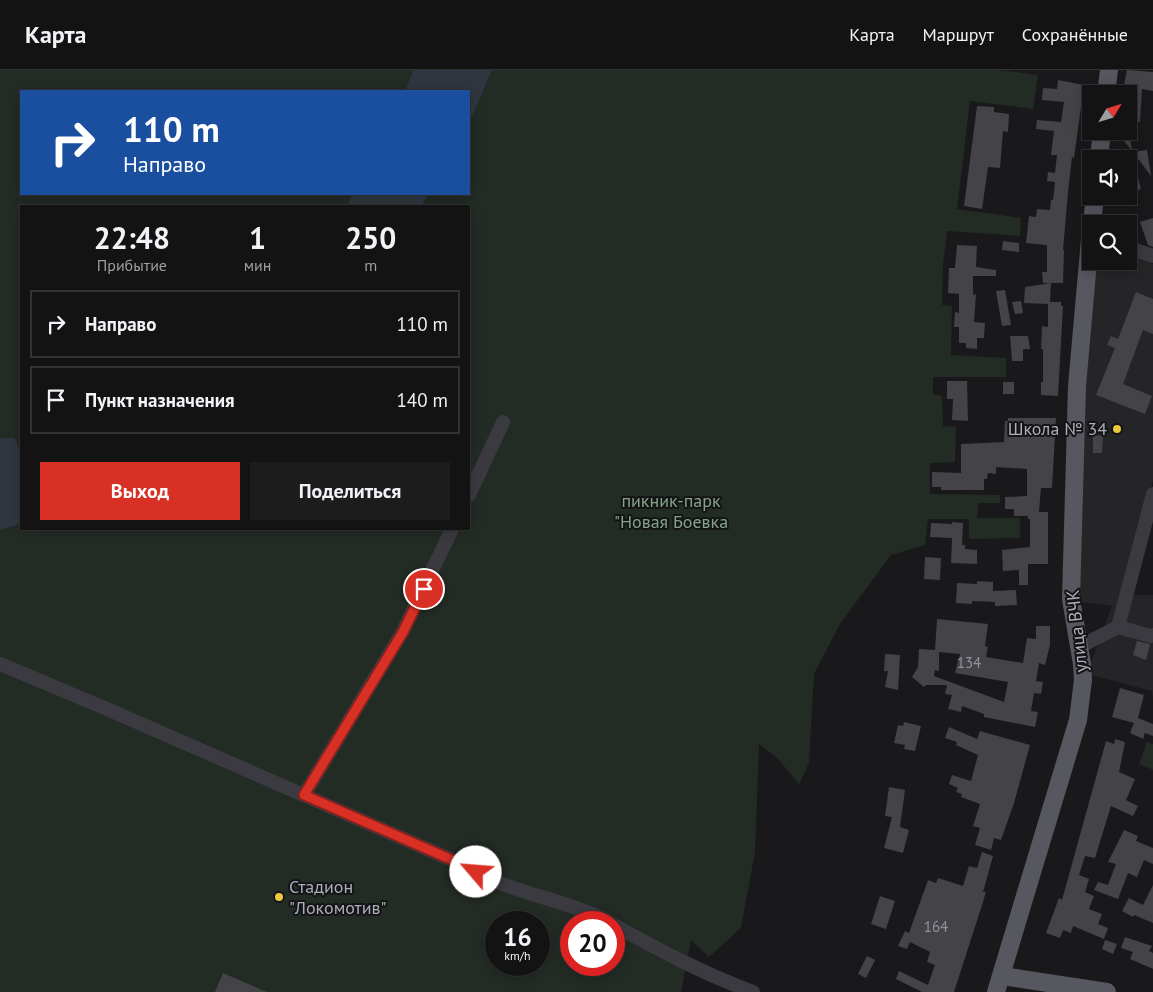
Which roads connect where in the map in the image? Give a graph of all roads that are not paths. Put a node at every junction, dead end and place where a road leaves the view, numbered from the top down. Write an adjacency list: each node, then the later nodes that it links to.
1 (1109, 70): 2 (main road)
2 (1107, 85)
3 (1137, 251): 4 (lane)
4 (1153, 256)
5 (1088, 270): 12 (main road, улица ВЧК)
6 (503, 422): 7 (lane)
7 (470, 493)
8 (1153, 494): 10 (lane)
9 (452, 530): 14 (lane)
10 (1118, 627): 11 (lane); 12 (lane)
11 (1153, 635)
12 (1079, 646): 17 (main road, улица ВЧК)
13 (0, 664): 14 (lane)
14 (304, 795): 15 (lane)
15 (583, 911)
16 (625, 931): 18 (lane)
17 (999, 984): 19 (main road)
18 (753, 992)
19 (1107, 992)

